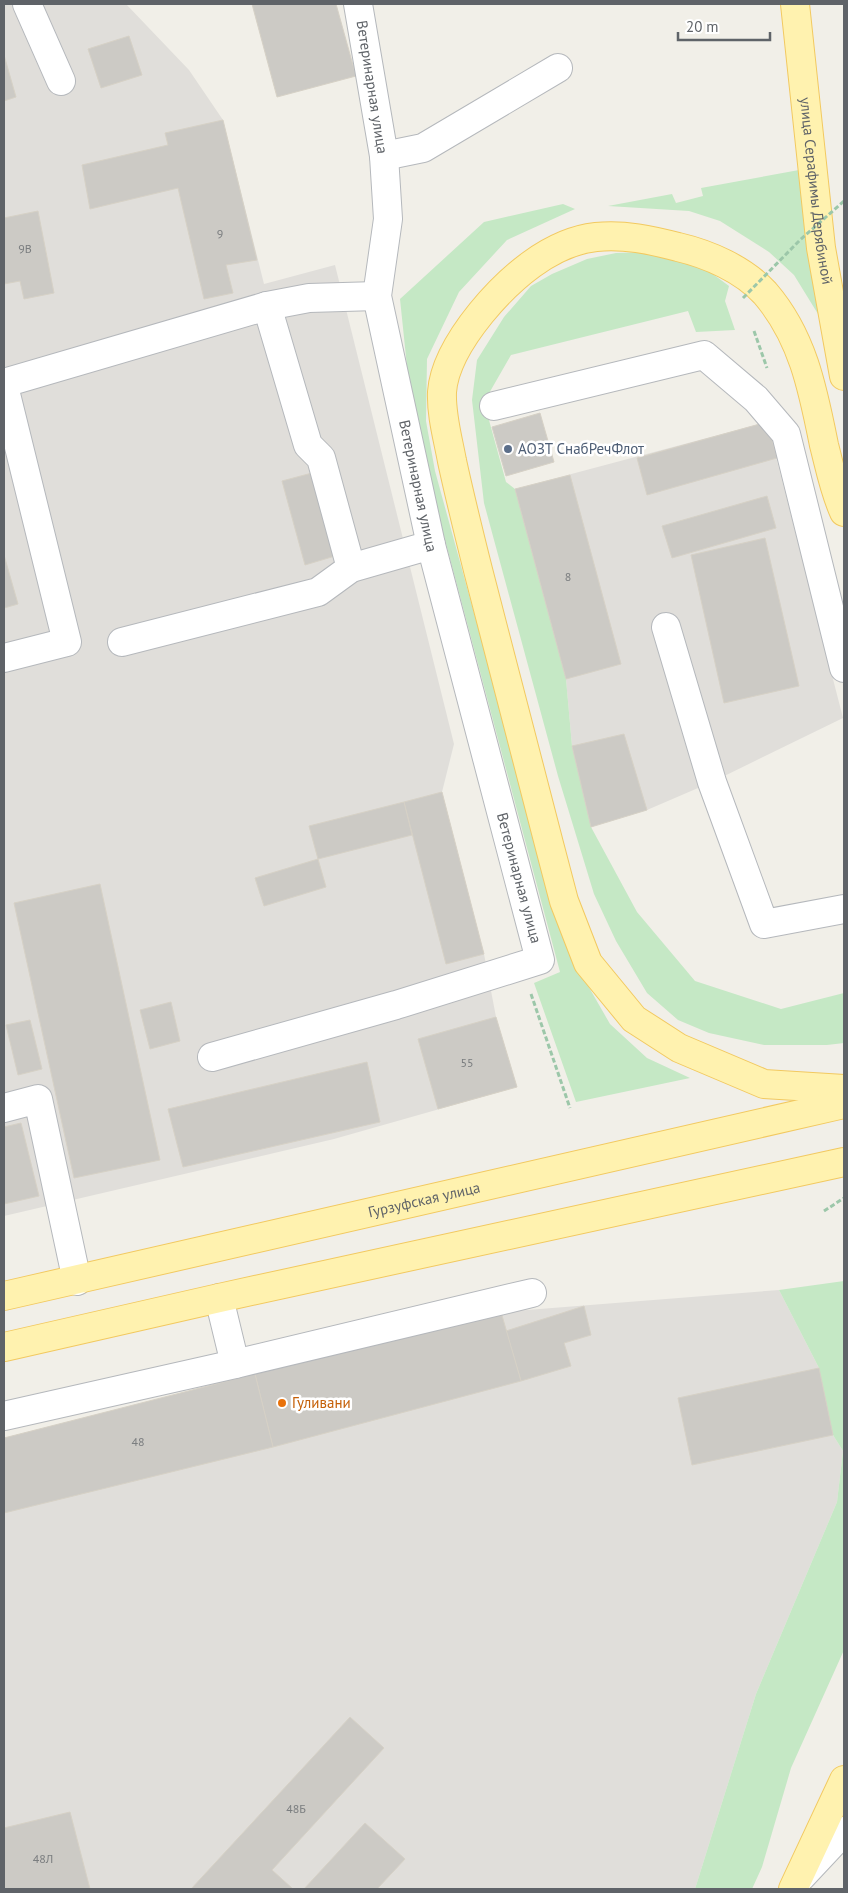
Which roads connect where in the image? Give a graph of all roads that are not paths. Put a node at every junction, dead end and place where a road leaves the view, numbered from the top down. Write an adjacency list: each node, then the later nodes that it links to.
1 (27, 4): 5 (street)
2 (358, 4): 6 (street, Ветеринарная улица)
3 (795, 4): 9 (main road, улица Серафимы Дерябиной)
4 (558, 68): 6 (street)
5 (60, 81)
6 (384, 156): 7 (street, Ветеринарная улица)
7 (377, 296): 8 (street); 13 (street, Ветеринарная улица)
8 (267, 306): 10 (street); 14 (street)
9 (844, 376)
10 (4, 384): 17 (street)
11 (494, 406): 18 (street)
12 (844, 512): 21 (main road)
13 (431, 545): 14 (street); 20 (street, Ветеринарная улица)
14 (351, 568): 16 (street)
15 (666, 628): 19 (street)
16 (122, 642)
17 (4, 658)
18 (844, 668)
19 (844, 909)
20 (212, 1057)
21 (844, 1089)
22 (844, 1104): 25 (main road, Гурзуфская улица)
23 (4, 1108): 25 (street)
24 (844, 1162): 28 (main road)
25 (77, 1281): 27 (main road, Гурзуфская улица)
26 (532, 1293): 30 (street)
27 (4, 1296)
28 (219, 1298): 29 (main road); 30 (street)
29 (4, 1347)
30 (235, 1364): 31 (street)
31 (4, 1416)
32 (844, 1780): 34 (main road)
33 (844, 1831): 34 (street)
34 (796, 1884)

